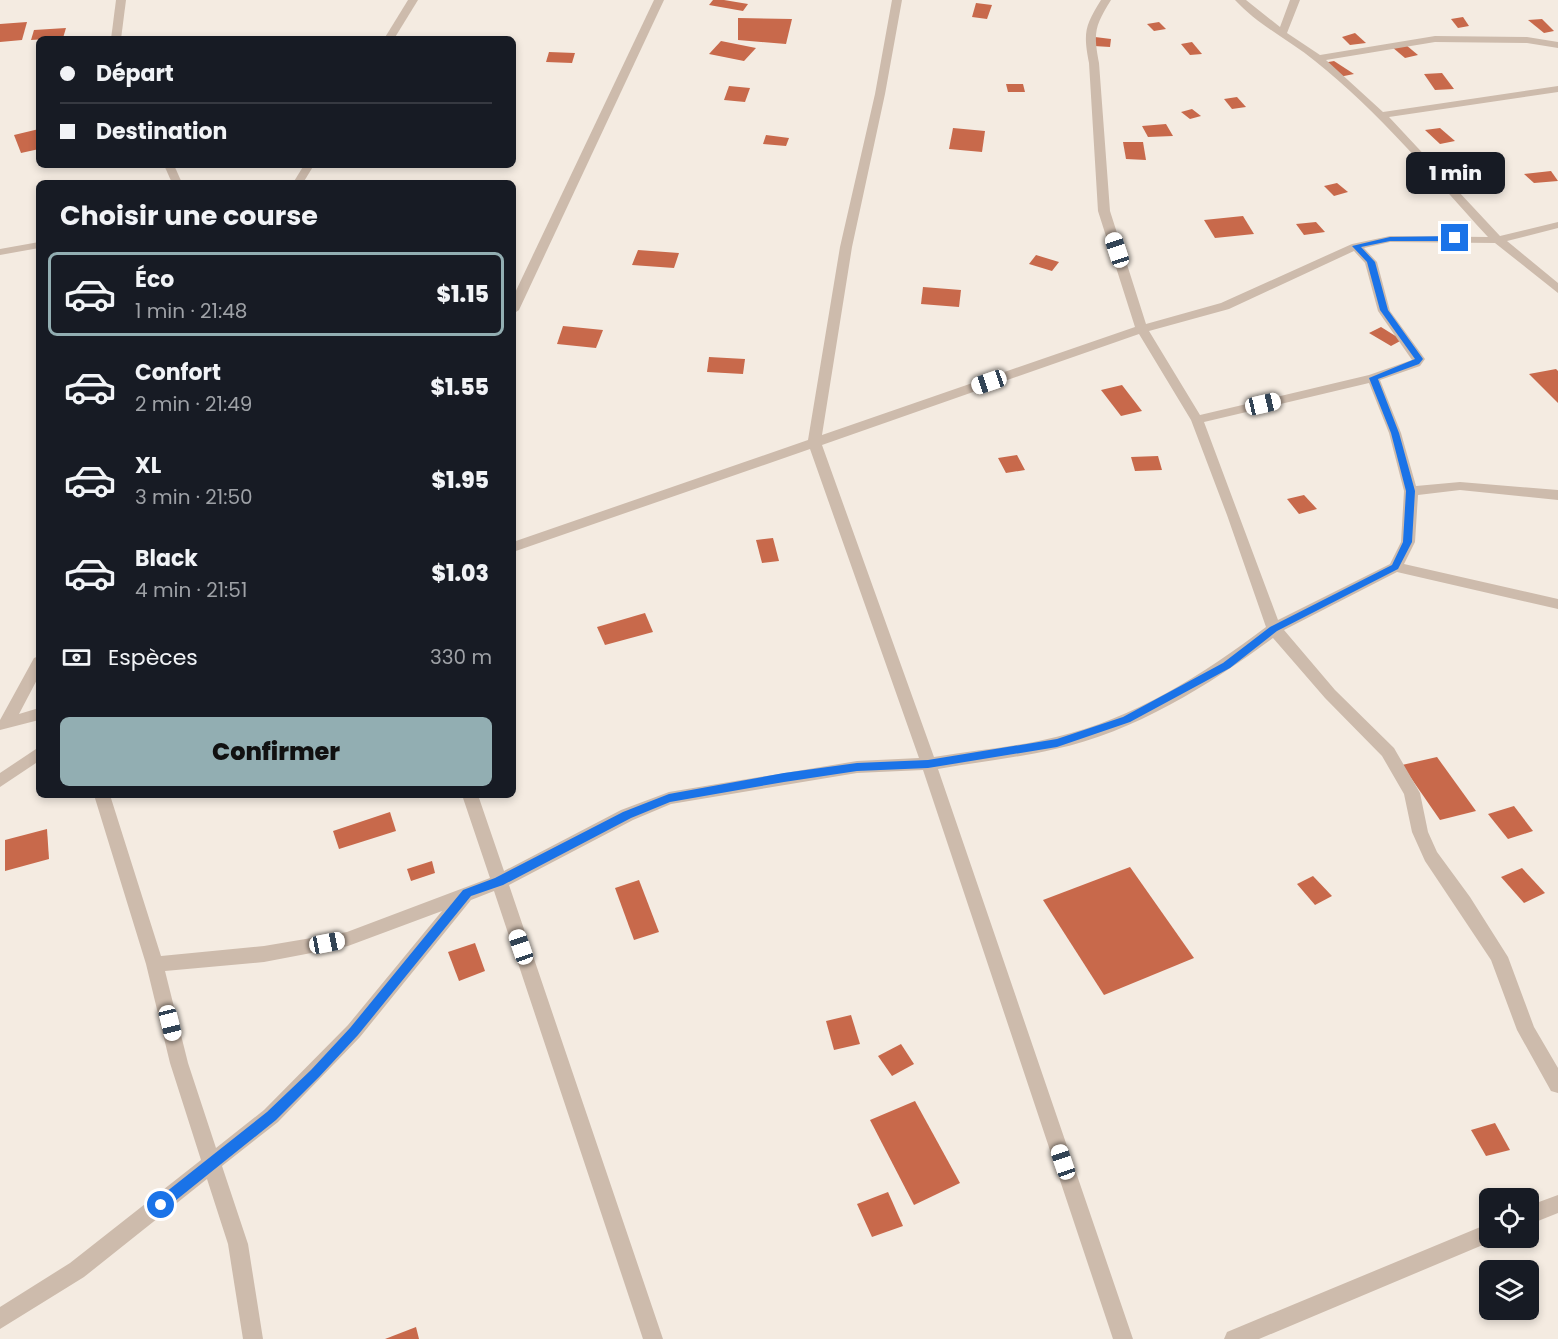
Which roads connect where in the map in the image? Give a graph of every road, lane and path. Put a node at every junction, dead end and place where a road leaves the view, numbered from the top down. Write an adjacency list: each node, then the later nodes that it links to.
1 (121, 0): 9 (street)
2 (413, 0): 10 (street)
3 (659, 0): 21 (street)
4 (897, 0): 25 (street)
5 (1106, 0): 22 (street)
6 (1240, 0): 8 (street)
7 (1295, 0): 8 (street)
8 (1282, 34): 12 (street)
9 (116, 36)
10 (391, 36)
11 (1558, 45): 12 (street)
12 (1318, 58): 14 (street)
13 (1558, 89): 14 (street)
14 (1382, 115): 16 (street)
15 (1558, 225): 16 (street)
16 (1498, 240): 18 (street); 20 (street)
17 (36, 246): 19 (street)
18 (1356, 246): 22 (street); 23 (street)
19 (0, 252)
20 (1558, 289)
21 (516, 304)
22 (1142, 329): 24 (street); 25 (street)
23 (1373, 378): 24 (street); 26 (street)
24 (1197, 420): 31 (street)
25 (814, 442): 28 (street); 36 (street)
26 (1411, 491): 27 (street); 29 (street)
27 (1558, 495)
28 (516, 547)
29 (1395, 567): 30 (street); 31 (street)
30 (1558, 604)
31 (1274, 629): 36 (street); 43 (street)
32 (36, 667): 34 (street)
33 (36, 715): 34 (street)
34 (3, 725)
35 (36, 755): 37 (street)
36 (928, 764): 40 (street); 51 (street)
37 (0, 782)
38 (103, 798): 42 (street)
39 (471, 798): 40 (street)
40 (499, 882): 41 (street); 50 (street)
41 (467, 893): 42 (street); 44 (street)
42 (155, 964): 44 (street)
43 (1558, 1084)
44 (211, 1166): 48 (street); 49 (street)
45 (1558, 1204): 46 (street)
46 (1539, 1212)
47 (1479, 1237): 52 (street)
48 (0, 1319)
49 (253, 1339)
50 (653, 1339)
51 (1123, 1339)
52 (1234, 1339)

